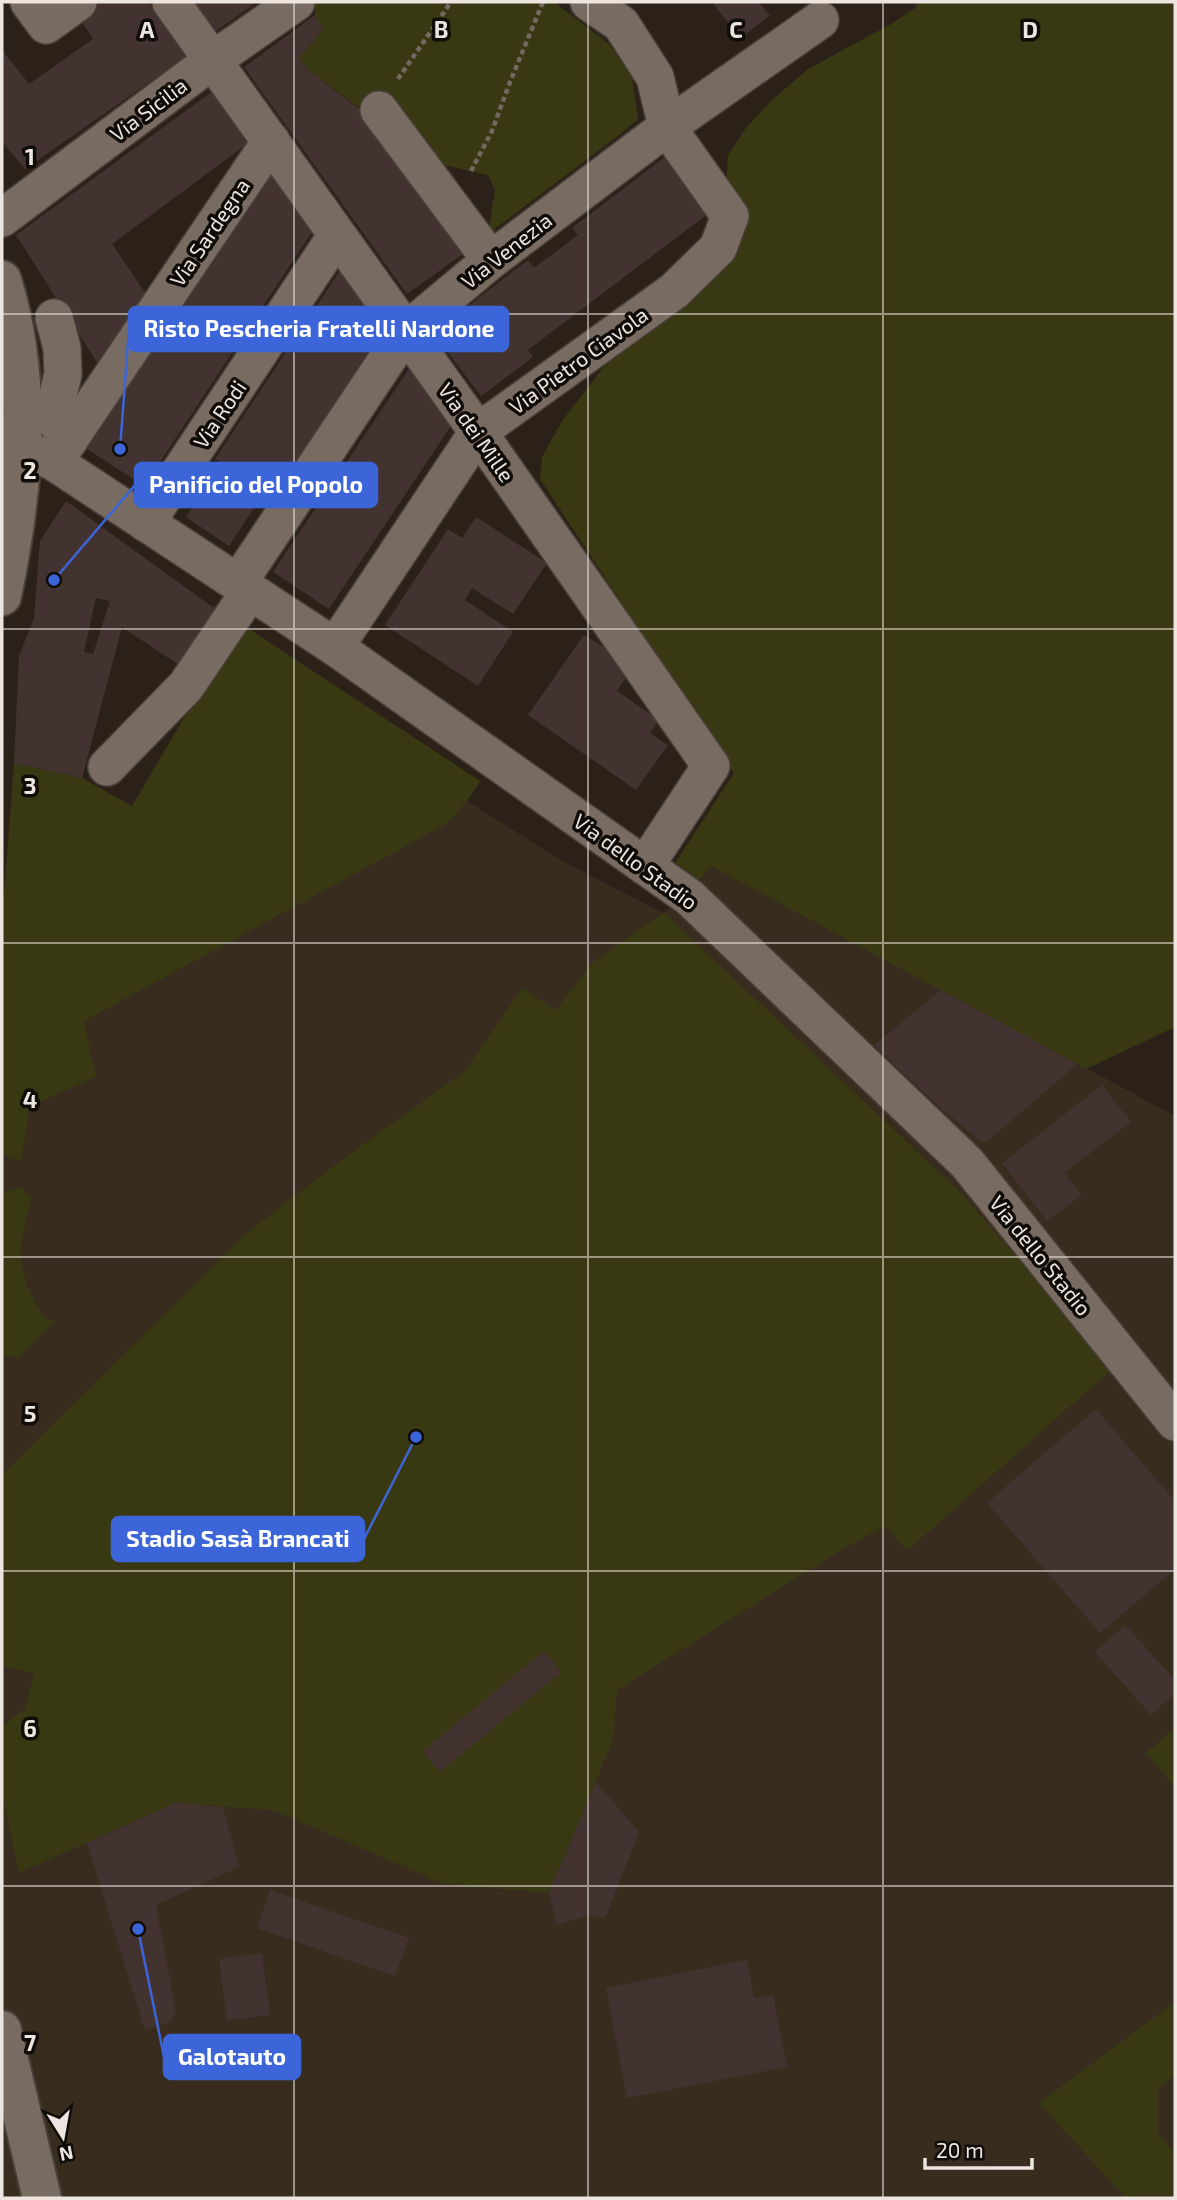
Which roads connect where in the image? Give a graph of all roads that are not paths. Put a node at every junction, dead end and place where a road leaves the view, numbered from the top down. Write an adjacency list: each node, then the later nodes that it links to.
1 (29, 2): 2 (street)
2 (78, 2)
3 (171, 2): 7 (street, Via dei Mille)
4 (294, 2): 7 (street, Via Sicilia)
5 (589, 2): 9 (street)
6 (820, 20): 9 (street, Via Venezia)
7 (213, 60): 10 (street, Via dei Mille); 11 (street, Via Sicilia)
8 (379, 110): 13 (street)
9 (667, 127): 13 (street, Via Venezia); 17 (street, Via Pietro Ciavola)
10 (271, 141): 12 (street, Via dei Mille); 18 (street, Via Sardegna)
11 (2, 218)
12 (337, 235): 16 (street, Via dei Mille); 19 (street, Via Rodi)
13 (491, 260): 16 (street, Via Venezia)
14 (2, 280): 18 (street)
15 (54, 318): 18 (street)
16 (406, 331): 17 (street, Via dei Mille); 20 (street, Via Venezia)
17 (478, 432): 22 (street, Via Pietro Ciavola); 24 (street, Via dei Mille)
18 (37, 446): 19 (street, Via dello Stadio); 21 (street)
19 (146, 523): 20 (street, Via dello Stadio)
20 (244, 587): 22 (street, Via dello Stadio); 23 (street, Via Venezia)
21 (2, 596)
22 (335, 646): 24 (street, Via dello Stadio)
23 (107, 767)
24 (645, 866): 25 (street, Via dello Stadio)
25 (1175, 1422)
26 (2, 2029): 27 (street)
27 (42, 2198)

